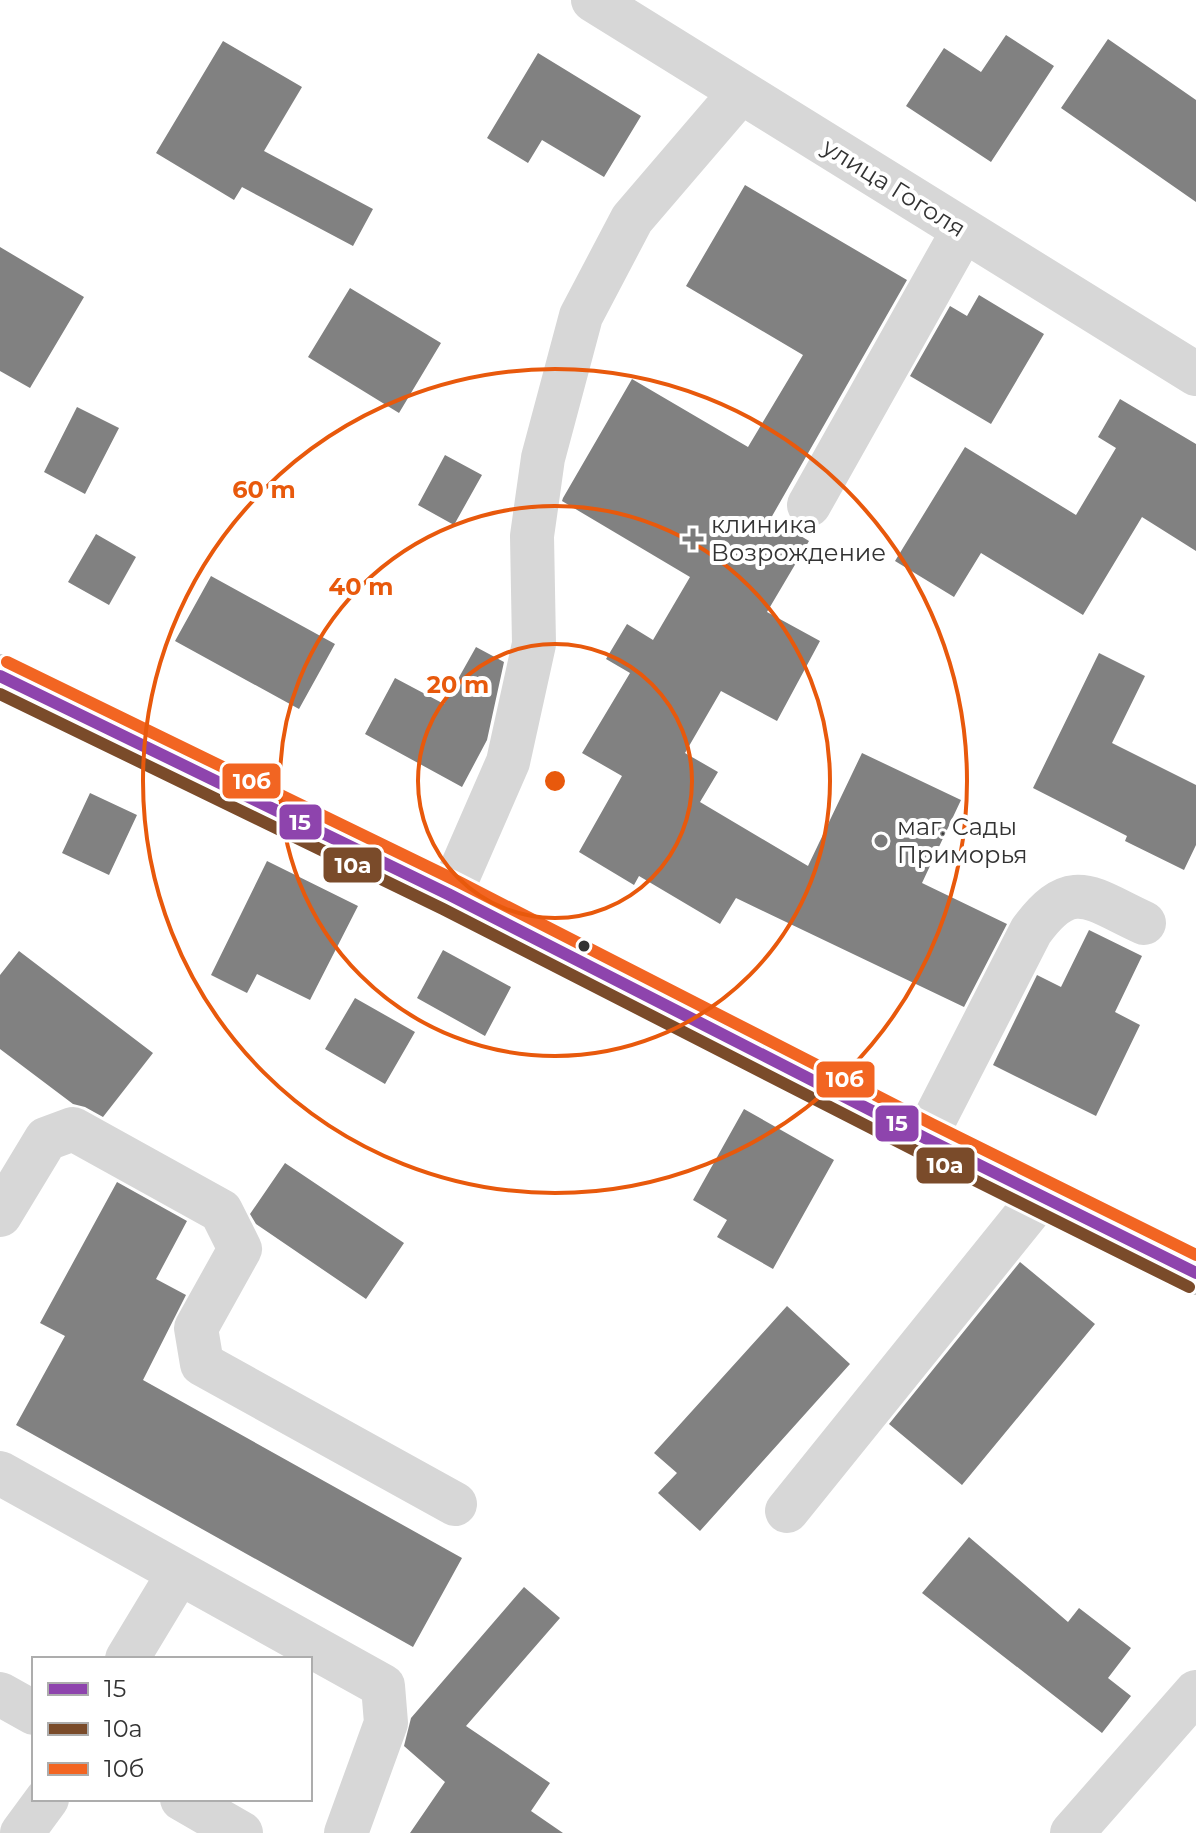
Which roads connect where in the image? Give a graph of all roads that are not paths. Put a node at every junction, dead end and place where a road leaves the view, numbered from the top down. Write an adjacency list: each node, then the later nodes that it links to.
1 (593, 0): 2 (street, улица Гоголя)
2 (740, 93): 3 (street, улица Гоголя); 7 (street)
3 (963, 231): 4 (street, улица Гоголя); 5 (street)
4 (1196, 374)
5 (809, 505)
6 (0, 676): 7 (main road)
7 (450, 895): 9 (main road)
8 (1144, 923): 9 (street)
9 (925, 1138): 10 (main road)
10 (1041, 1196): 12 (main road); 15 (street)
11 (0, 1215): 14 (street)
12 (1196, 1273)
13 (0, 1473): 16 (street)
14 (455, 1504)
15 (787, 1511)
16 (179, 1573): 17 (street); 25 (street)
17 (128, 1657)
18 (1196, 1692): 26 (street)
19 (0, 1694): 20 (street)
20 (32, 1712)
21 (46, 1801): 24 (street)
22 (185, 1801): 23 (street)
23 (235, 1832)
24 (22, 1833)
25 (346, 1833)
26 (1072, 1833)

